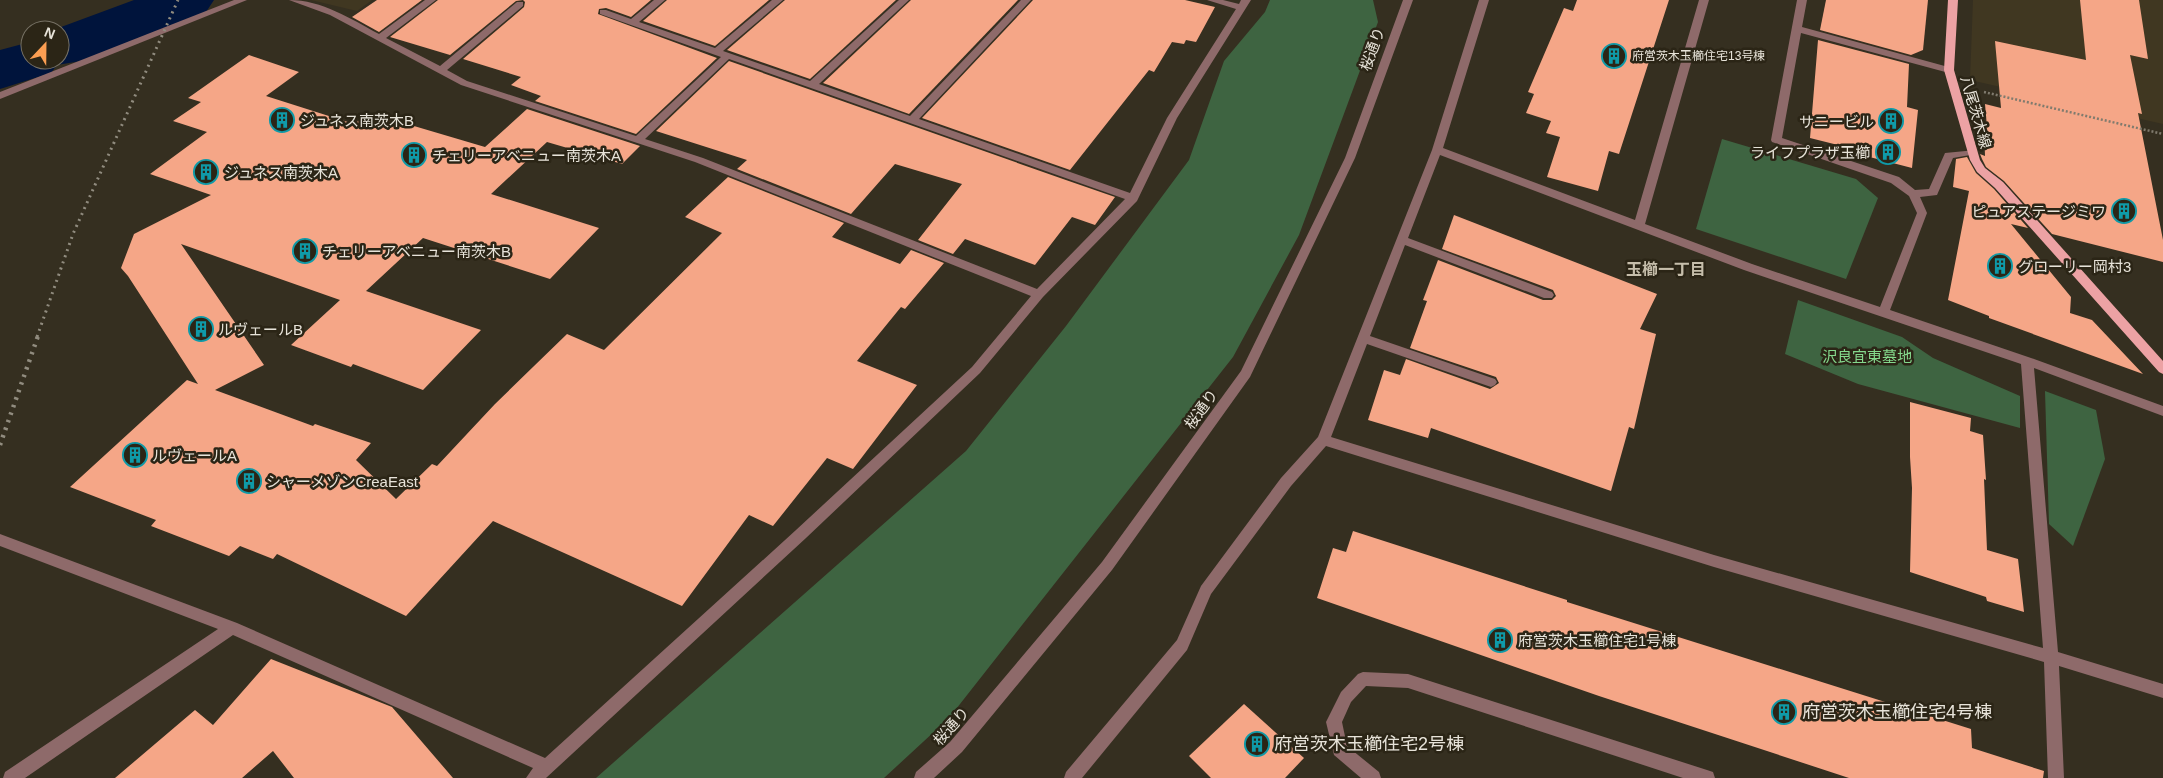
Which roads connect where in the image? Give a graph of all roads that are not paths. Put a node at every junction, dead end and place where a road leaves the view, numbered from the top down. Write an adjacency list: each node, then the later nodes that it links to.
1 (242, 0): 25 (street)
2 (294, 0): 19 (street)
3 (431, 0): 19 (street)
4 (660, 0): 17 (street)
5 (778, 0): 20 (street)
6 (904, 0): 24 (street)
7 (1026, 0): 26 (street)
8 (1212, 0): 15 (street)
9 (1408, 0): 50 (street, 桜通り)
10 (1484, 0): 28 (street)
11 (1704, 0): 32 (street)
12 (1802, 0): 18 (street)
13 (1953, 0): 23 (main road, 八尾茨木線)
14 (520, 4): 22 (street)
15 (1244, 4): 31 (street)
16 (603, 12): 17 (street)
17 (633, 22): 20 (street)
18 (1797, 29): 23 (street); 30 (street)
19 (380, 38): 22 (street)
20 (717, 52): 21 (street)
21 (728, 55): 24 (street); 27 (street)
22 (440, 70): 27 (street)
23 (1949, 70): 29 (main road, 八尾茨木線)
24 (812, 85): 26 (street)
25 (0, 96)
26 (912, 120): 31 (street)
27 (638, 140): 34 (street)
28 (1437, 150): 32 (street); 33 (street)
29 (1972, 152): 30 (street); 39 (main road, 八尾茨木線)
30 (1913, 194): 36 (street)
31 (1133, 198): 34 (street)
32 (1639, 225): 36 (street)
33 (1402, 240): 35 (street); 37 (street)
34 (1039, 294): 47 (street)
35 (1548, 295)
36 (1883, 312): 38 (street)
37 (1363, 338): 40 (street); 42 (street)
38 (2027, 361): 41 (street); 45 (street)
39 (2163, 369)
40 (1491, 382)
41 (2163, 411)
42 (1323, 440): 45 (street); 51 (street)
43 (0, 540): 44 (street)
44 (232, 628): 47 (street); 48 (street)
45 (2051, 657): 46 (street); 54 (street)
46 (2163, 691)
47 (546, 766): 49 (street)
48 (11, 778)
49 (534, 778)
50 (922, 778)
51 (1072, 778)
52 (1373, 778): 53 (street)
53 (1707, 778)
54 (2056, 778)

